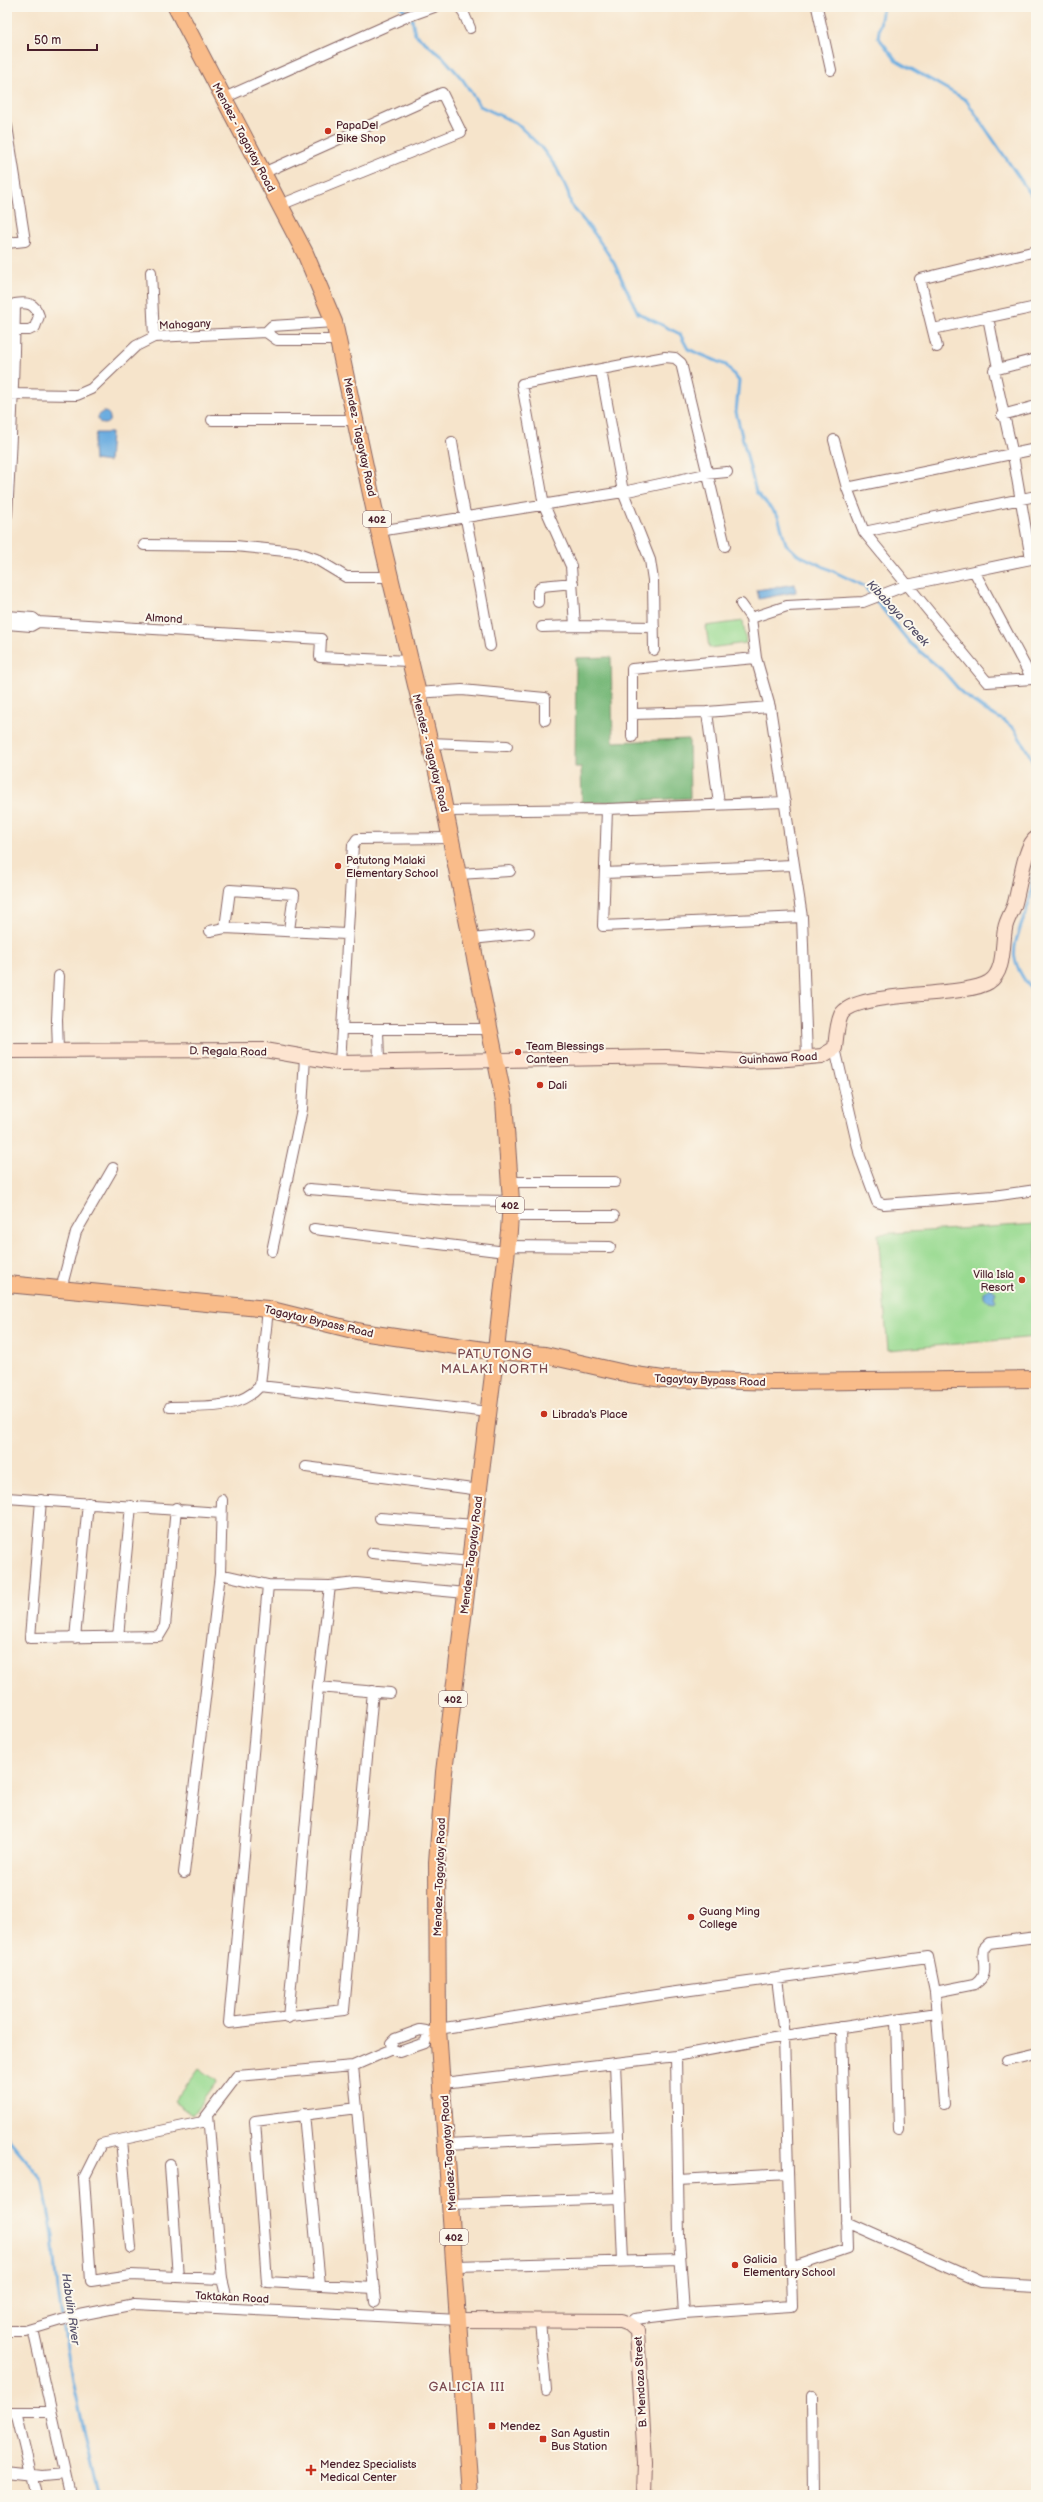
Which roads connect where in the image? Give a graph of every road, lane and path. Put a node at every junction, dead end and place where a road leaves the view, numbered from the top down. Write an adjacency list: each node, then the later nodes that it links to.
1 (176, 7): 7 (main road, Mendez - Tagaytay Road / 402)
2 (434, 7): 7 (street)
3 (461, 7): 5 (street)
4 (818, 7): 6 (street)
5 (470, 28)
6 (831, 70)
7 (224, 98): 9 (main road, Mendez - Tagaytay Road / 402)
8 (7, 126): 11 (street)
9 (262, 173): 10 (main road, Mendez - Tagaytay Road / 402); 10 (street)
10 (280, 205): 16 (main road, Mendez - Tagaytay Road / 402)
11 (7, 243)
12 (1036, 251): 18 (street)
13 (150, 272): 21 (street)
14 (1036, 307): 15 (street)
15 (988, 317): 18 (street); 26 (street)
16 (334, 322): 17 (street, Mahogany); 23 (main road, Mendez - Tagaytay Road / 402)
17 (307, 324): 20 (street, Mahogany); 22 (street)
18 (933, 329): 24 (street)
19 (14, 330): 28 (street)
20 (266, 332): 21 (street, Mahogany); 22 (street)
21 (154, 337): 28 (street, Mahogany)
22 (308, 340): 23 (street)
23 (340, 340): 32 (main road, Mendez - Tagaytay Road / 402)
24 (937, 347)
25 (1036, 359): 26 (street)
26 (998, 368): 30 (street)
27 (601, 370): 38 (street); 40 (street); 43 (street)
28 (10, 394): 44 (street)
29 (1036, 406): 30 (street)
30 (1002, 415): 36 (street)
31 (212, 420): 32 (street)
32 (356, 420): 46 (main road, Mendez - Tagaytay Road / 402)
33 (834, 440): 39 (street)
34 (452, 442): 45 (street)
35 (1036, 449): 36 (street)
36 (1013, 455): 39 (street); 42 (street)
37 (727, 472): 38 (street)
38 (706, 474): 40 (street); 49 (street)
39 (847, 488): 47 (street)
40 (623, 492): 43 (street); 62 (street)
41 (1036, 496): 42 (street)
42 (1021, 500): 47 (street); 50 (street)
43 (544, 505): 45 (street); 53 (street)
44 (7, 515)
45 (464, 516): 46 (street); 64 (street)
46 (379, 531): 52 (main road, Mendez - Tagaytay Road / 402)
47 (864, 532): 54 (street)
48 (144, 545): 52 (street)
49 (725, 546)
50 (1034, 558): 51 (street)
51 (974, 571): 54 (street); 54 (street)
52 (390, 577): 67 (main road, Mendez - Tagaytay Road / 402)
53 (573, 583): 55 (street); 61 (street)
54 (907, 586): 58 (street)
55 (538, 602)
56 (740, 604): 58 (street)
57 (7, 616): 59 (street)
58 (751, 618): 66 (street)
59 (38, 622): 60 (street, Almond); 67 (street, Almond)
60 (7, 624)
61 (574, 626): 62 (street); 63 (street)
62 (654, 627): 65 (street)
63 (542, 628)
64 (490, 646)
65 (654, 650)
66 (756, 658): 69 (street); 71 (street)
67 (409, 661): 68 (main road, Mendez - Tagaytay Road / 402)
68 (416, 693): 72 (street); 74 (main road, Mendez - Tagaytay Road / 402)
69 (770, 707): 70 (street); 76 (street)
70 (707, 712): 71 (street); 77 (street)
71 (632, 714): 73 (street)
72 (545, 720)
73 (632, 736)
74 (429, 743): 75 (street); 79 (main road, Mendez - Tagaytay Road / 402)
75 (507, 746)
76 (785, 802): 77 (street); 82 (street)
77 (719, 804): 78 (street)
78 (607, 809): 79 (street); 85 (street)
79 (445, 811): 80 (main road, Mendez - Tagaytay Road / 402)
80 (451, 838): 84 (main road, Mendez - Tagaytay Road / 402); 91 (street)
81 (1036, 838): 97 (street)
82 (793, 865): 85 (street); 86 (street)
83 (510, 871): 84 (street)
84 (458, 874): 92 (main road, Mendez - Tagaytay Road / 402)
85 (605, 874): 86 (street)
86 (802, 917): 101 (street)
87 (225, 928): 88 (street); 88 (street); 89 (street)
88 (289, 930): 91 (street)
89 (210, 931)
90 (530, 933): 92 (street)
91 (346, 934): 94 (street)
92 (472, 938): 95 (main road, Mendez - Tagaytay Road / 402)
93 (59, 976): 99 (street)
94 (342, 1029): 96 (street); 104 (street)
95 (490, 1029): 96 (street); 102 (main road, Mendez - Tagaytay Road / 402)
96 (378, 1030): 103 (street)
97 (835, 1048): 101 (street, Guinhawa Road); 109 (street)
98 (7, 1051): 99 (street, D. Regala Road)
99 (58, 1051): 100 (street, D. Regala Road)
100 (305, 1057): 104 (street, D. Regala Road); 115 (street)
101 (806, 1057): 102 (street, Guinhawa Road)
102 (496, 1061): 103 (street, D. Regala Road); 106 (main road, Mendez–Tagaytay Road / 402)
103 (379, 1062): 104 (street, D. Regala Road)
104 (340, 1063)
105 (113, 1168): 117 (street)
106 (510, 1182): 107 (street); 110 (main road, Mendez–Tagaytay Road / 402)
107 (615, 1182)
108 (309, 1189): 110 (street)
109 (1036, 1190)
110 (510, 1208): 111 (street); 114 (main road, Mendez–Tagaytay Road / 402)
111 (614, 1216)
112 (314, 1229): 114 (street)
113 (610, 1247): 114 (street)
114 (506, 1249): 119 (main road, Mendez–Tagaytay Road / 402)
115 (272, 1251)
116 (7, 1284): 117 (main road, Tagaytay Bypass Road)
117 (61, 1289): 118 (main road, Tagaytay Bypass Road)
118 (268, 1309): 119 (main road, Tagaytay Bypass Road); 121 (street)
119 (496, 1350): 120 (main road, Tagaytay Bypass Road); 123 (main road, Mendez–Tagaytay Road / 402)
120 (1036, 1379)
121 (260, 1386): 122 (street); 123 (street)
122 (170, 1407)
123 (489, 1412): 125 (main road, Mendez–Tagaytay Road / 402)
124 (306, 1467): 125 (street)
125 (480, 1490): 134 (main road, Mendez–Tagaytay Road / 402)
126 (7, 1498): 127 (street)
127 (41, 1500): 129 (street); 142 (street)
128 (222, 1500): 132 (street)
129 (88, 1503): 130 (street); 142 (street)
130 (130, 1506): 131 (street); 141 (street)
131 (176, 1508): 132 (street); 141 (street)
132 (221, 1513): 137 (street)
133 (380, 1518): 134 (street)
134 (475, 1525): 136 (main road, Mendez–Tagaytay Road / 402)
135 (372, 1553): 136 (street)
136 (471, 1562): 140 (main road, Mendez–Tagaytay Road / 402)
137 (220, 1574): 138 (street); 146 (street)
138 (268, 1584): 139 (street); 151 (street)
139 (330, 1586): 140 (street); 143 (street)
140 (466, 1593): 154 (main road, Mendez–Tagaytay Road / 402)
141 (118, 1637): 142 (street)
142 (76, 1638)
143 (318, 1687): 144 (street); 151 (street)
144 (372, 1691): 145 (street); 151 (street)
145 (390, 1693)
146 (184, 1873)
147 (1036, 1937): 149 (street)
148 (777, 1978): 149 (street); 154 (street); 155 (street)
149 (935, 1992): 150 (street)
150 (936, 2013): 152 (street); 164 (street)
151 (288, 2018)
152 (896, 2019): 153 (street); 168 (street)
153 (841, 2027): 155 (street); 177 (street)
154 (433, 2031): 156 (street); 156 (street); 157 (main road, Mendez–Tagaytay Road / 402)
155 (784, 2036): 159 (street); 173 (street)
156 (392, 2049): 162 (street)
157 (440, 2050): 163 (main road, Mendez-Tagaytay Road / 402)
158 (1036, 2053): 160 (street)
159 (676, 2056): 161 (street); 174 (street)
160 (1007, 2060)
161 (615, 2063): 163 (street); 169 (street)
162 (353, 2066): 165 (street); 166 (street)
163 (443, 2083): 171 (main road, Mendez-Tagaytay Road / 402)
164 (944, 2104)
165 (357, 2108): 167 (street); 187 (street)
166 (208, 2114): 170 (street); 184 (street)
167 (304, 2114): 185 (street); 185 (street)
168 (899, 2128)
169 (618, 2136): 171 (street); 175 (street)
170 (121, 2140): 178 (street); 183 (street)
171 (447, 2144): 176 (main road, Mendez-Tagaytay Road / 402)
172 (170, 2165): 183 (street)
173 (788, 2174): 174 (street); 182 (street)
174 (678, 2180): 179 (street)
175 (620, 2198): 176 (street); 180 (street)
176 (451, 2204): 181 (main road, Mendez-Tagaytay Road / 402)
177 (846, 2222): 182 (street); 186 (street)
178 (131, 2248)
179 (680, 2260): 180 (street); 190 (street)
180 (623, 2261): 181 (street)
181 (456, 2266): 191 (main road, Mendez-Tagaytay Road / 402)
182 (791, 2268): 190 (street)
183 (178, 2277): 184 (street)
184 (222, 2279): 188 (street)
185 (320, 2285): 187 (street)
186 (1036, 2285)
187 (374, 2288): 189 (street)
188 (226, 2295)
189 (375, 2302)
190 (684, 2313): 193 (street)
191 (459, 2320): 192 (street, B. Mendoza Street); 194 (street, Taktakan Road); 205 (main road, Mendez-Tagaytay Road / 402)
192 (540, 2321): 193 (street, B. Mendoza Street); 196 (street)
193 (629, 2324): 206 (street, B. Mendoza Street)
194 (32, 2329): 195 (street, Taktakan Road); 199 (street)
195 (7, 2331)
196 (546, 2390)
197 (812, 2396): 207 (street)
198 (12, 2412): 199 (street); 202 (street)
199 (51, 2412): 201 (street)
200 (7, 2472): 202 (street)
201 (65, 2474): 202 (street); 204 (street)
202 (32, 2475): 203 (street)
203 (36, 2495)
204 (70, 2495)
205 (470, 2495)
206 (644, 2495)
207 (813, 2495)

